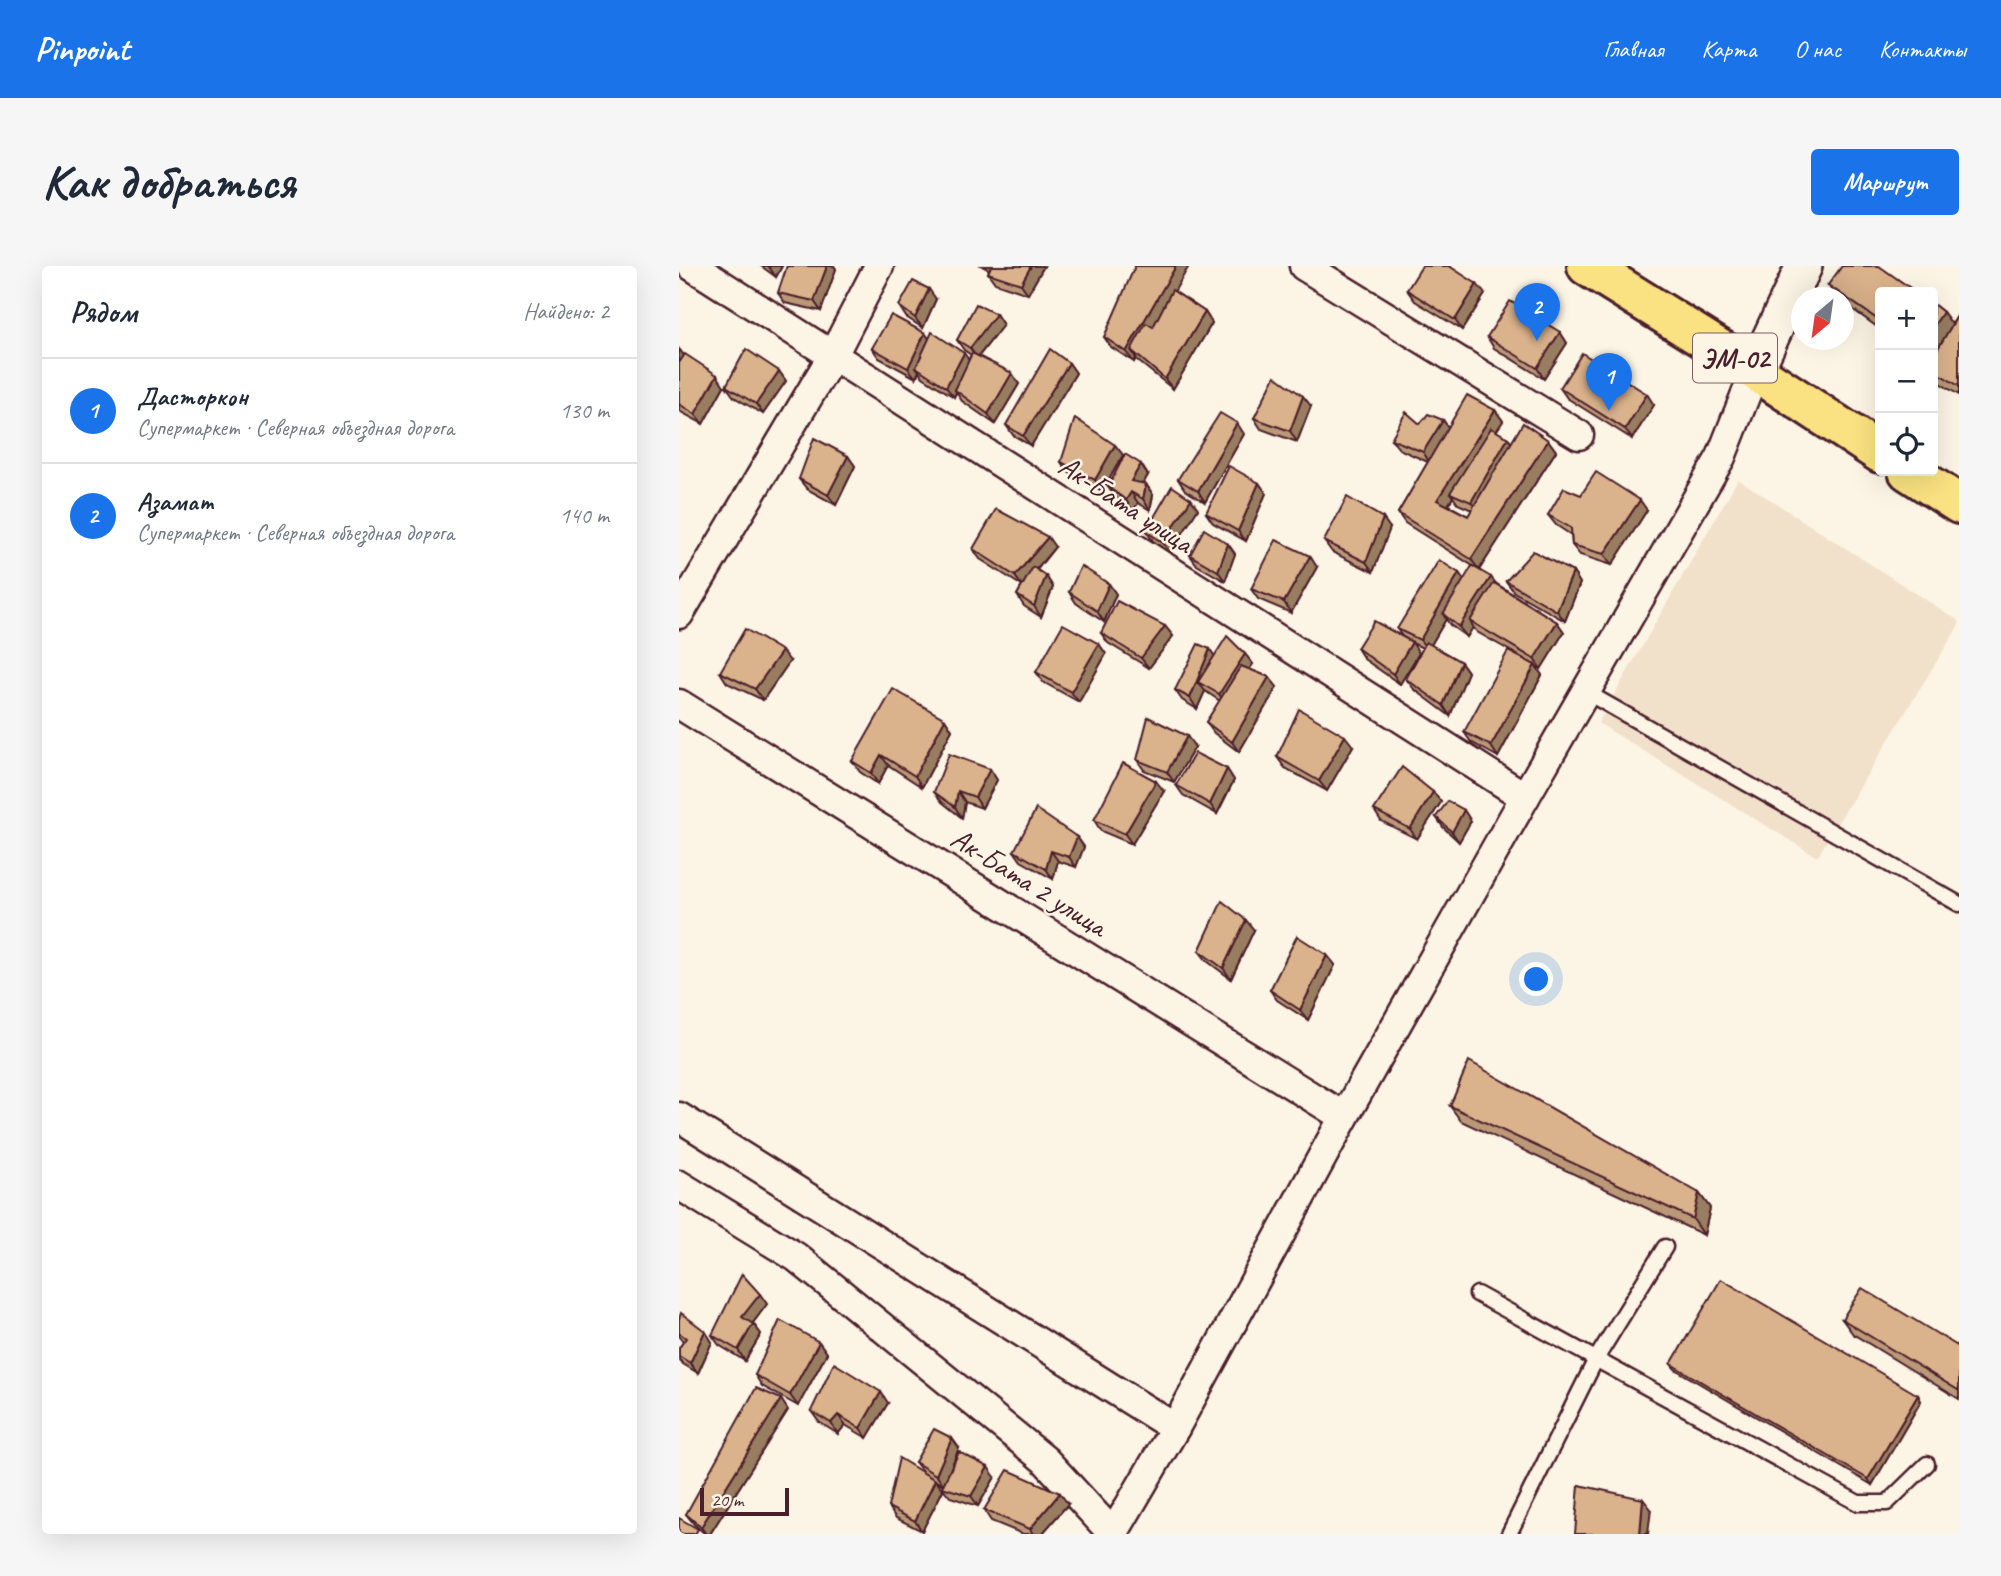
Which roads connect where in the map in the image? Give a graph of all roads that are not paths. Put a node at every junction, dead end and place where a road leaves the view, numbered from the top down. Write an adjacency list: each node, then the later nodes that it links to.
1 (692, 266): 6 (street, Ак-Бата улица)
2 (879, 266): 6 (street)
3 (1304, 266): 8 (street)
4 (1587, 266): 7 (highway, ЭМ-02)
5 (1804, 266): 7 (street)
6 (833, 355): 12 (street); 15 (street, Ак-Бата улица)
7 (1755, 371): 9 (highway, ЭМ-02); 13 (street)
8 (1579, 435)
9 (1875, 450)
10 (1916, 476): 11 (highway)
11 (1959, 504)
12 (679, 614)
13 (1586, 692): 15 (street); 16 (lane)
14 (679, 704): 18 (street, Ак-Бата 2 улица)
15 (1525, 797): 18 (street)
16 (1959, 904)
17 (679, 1117): 23 (street)
18 (1344, 1117): 23 (street)
19 (679, 1185): 25 (street)
20 (1665, 1247): 22 (lane)
21 (1477, 1294): 22 (lane)
22 (1597, 1359): 24 (lane); 26 (lane)
23 (1175, 1428): 25 (street)
24 (1927, 1464)
25 (1115, 1533)
26 (1509, 1534)

